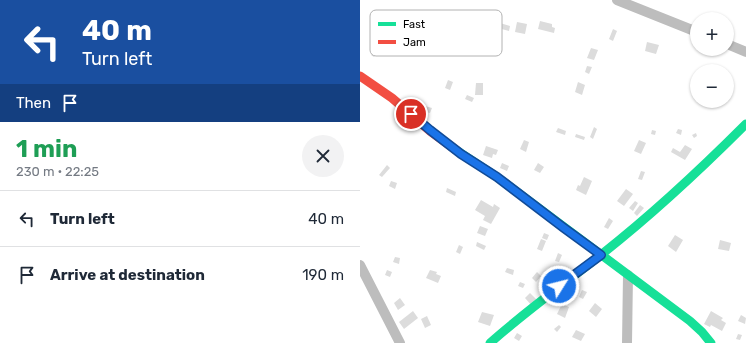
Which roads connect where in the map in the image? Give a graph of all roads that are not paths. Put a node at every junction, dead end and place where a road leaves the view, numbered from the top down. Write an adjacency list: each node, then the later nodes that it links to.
1 (616, 0): 2 (street)
2 (690, 29)
3 (734, 47): 4 (street)
4 (746, 52)
5 (360, 76): 7 (street)
6 (746, 124): 7 (street)
7 (601, 255): 9 (street); 11 (street)
8 (360, 265): 10 (street)
9 (628, 275): 12 (street); 13 (street)
10 (400, 343)
11 (490, 343)
12 (627, 343)
13 (711, 343)

